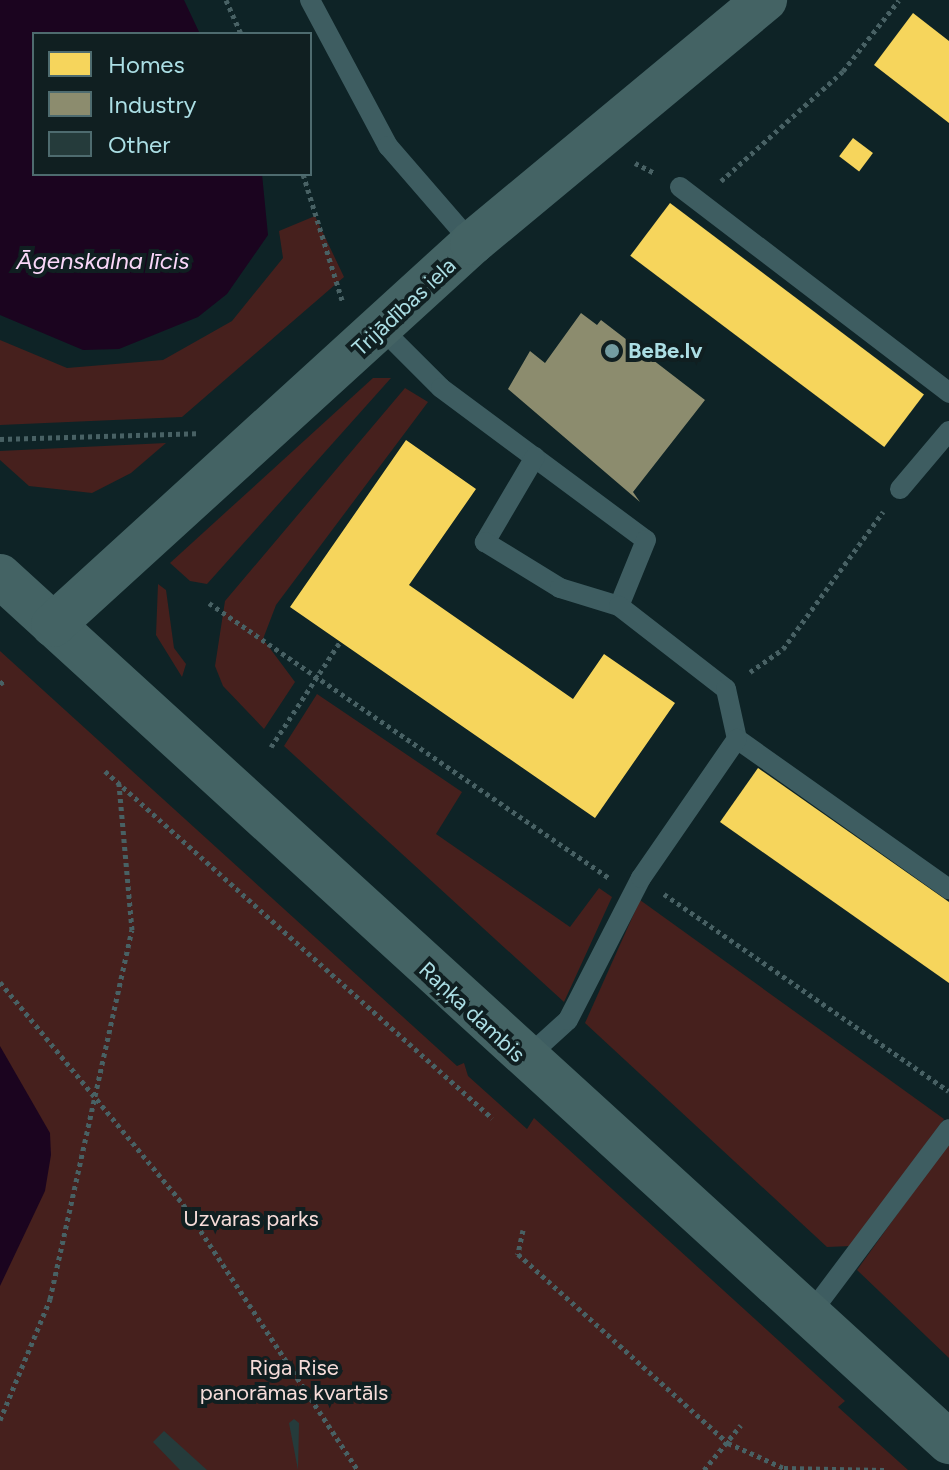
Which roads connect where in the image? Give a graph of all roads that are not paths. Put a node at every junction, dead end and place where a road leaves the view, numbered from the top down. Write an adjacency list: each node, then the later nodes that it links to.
1 (310, 0): 4 (lane)
2 (765, 0): 4 (main road, Trijādības iela)
3 (680, 187): 6 (lane)
4 (472, 243): 5 (main road, Trijādības iela)
5 (382, 329): 8 (lane); 12 (main road, Trijādības iela)
6 (949, 393)
7 (949, 431): 9 (lane)
8 (535, 457): 11 (lane); 11 (lane)
9 (900, 489)
10 (0, 576): 12 (main road, Raņķa dambis)
11 (619, 606): 13 (lane)
12 (53, 625): 15 (main road, Raņķa dambis)
13 (737, 739): 14 (lane); 15 (lane)
14 (949, 889)
15 (524, 1060): 17 (main road, Raņķa dambis)
16 (949, 1129): 17 (lane)
17 (810, 1314): 18 (main road, Raņķa dambis)
18 (949, 1442)

